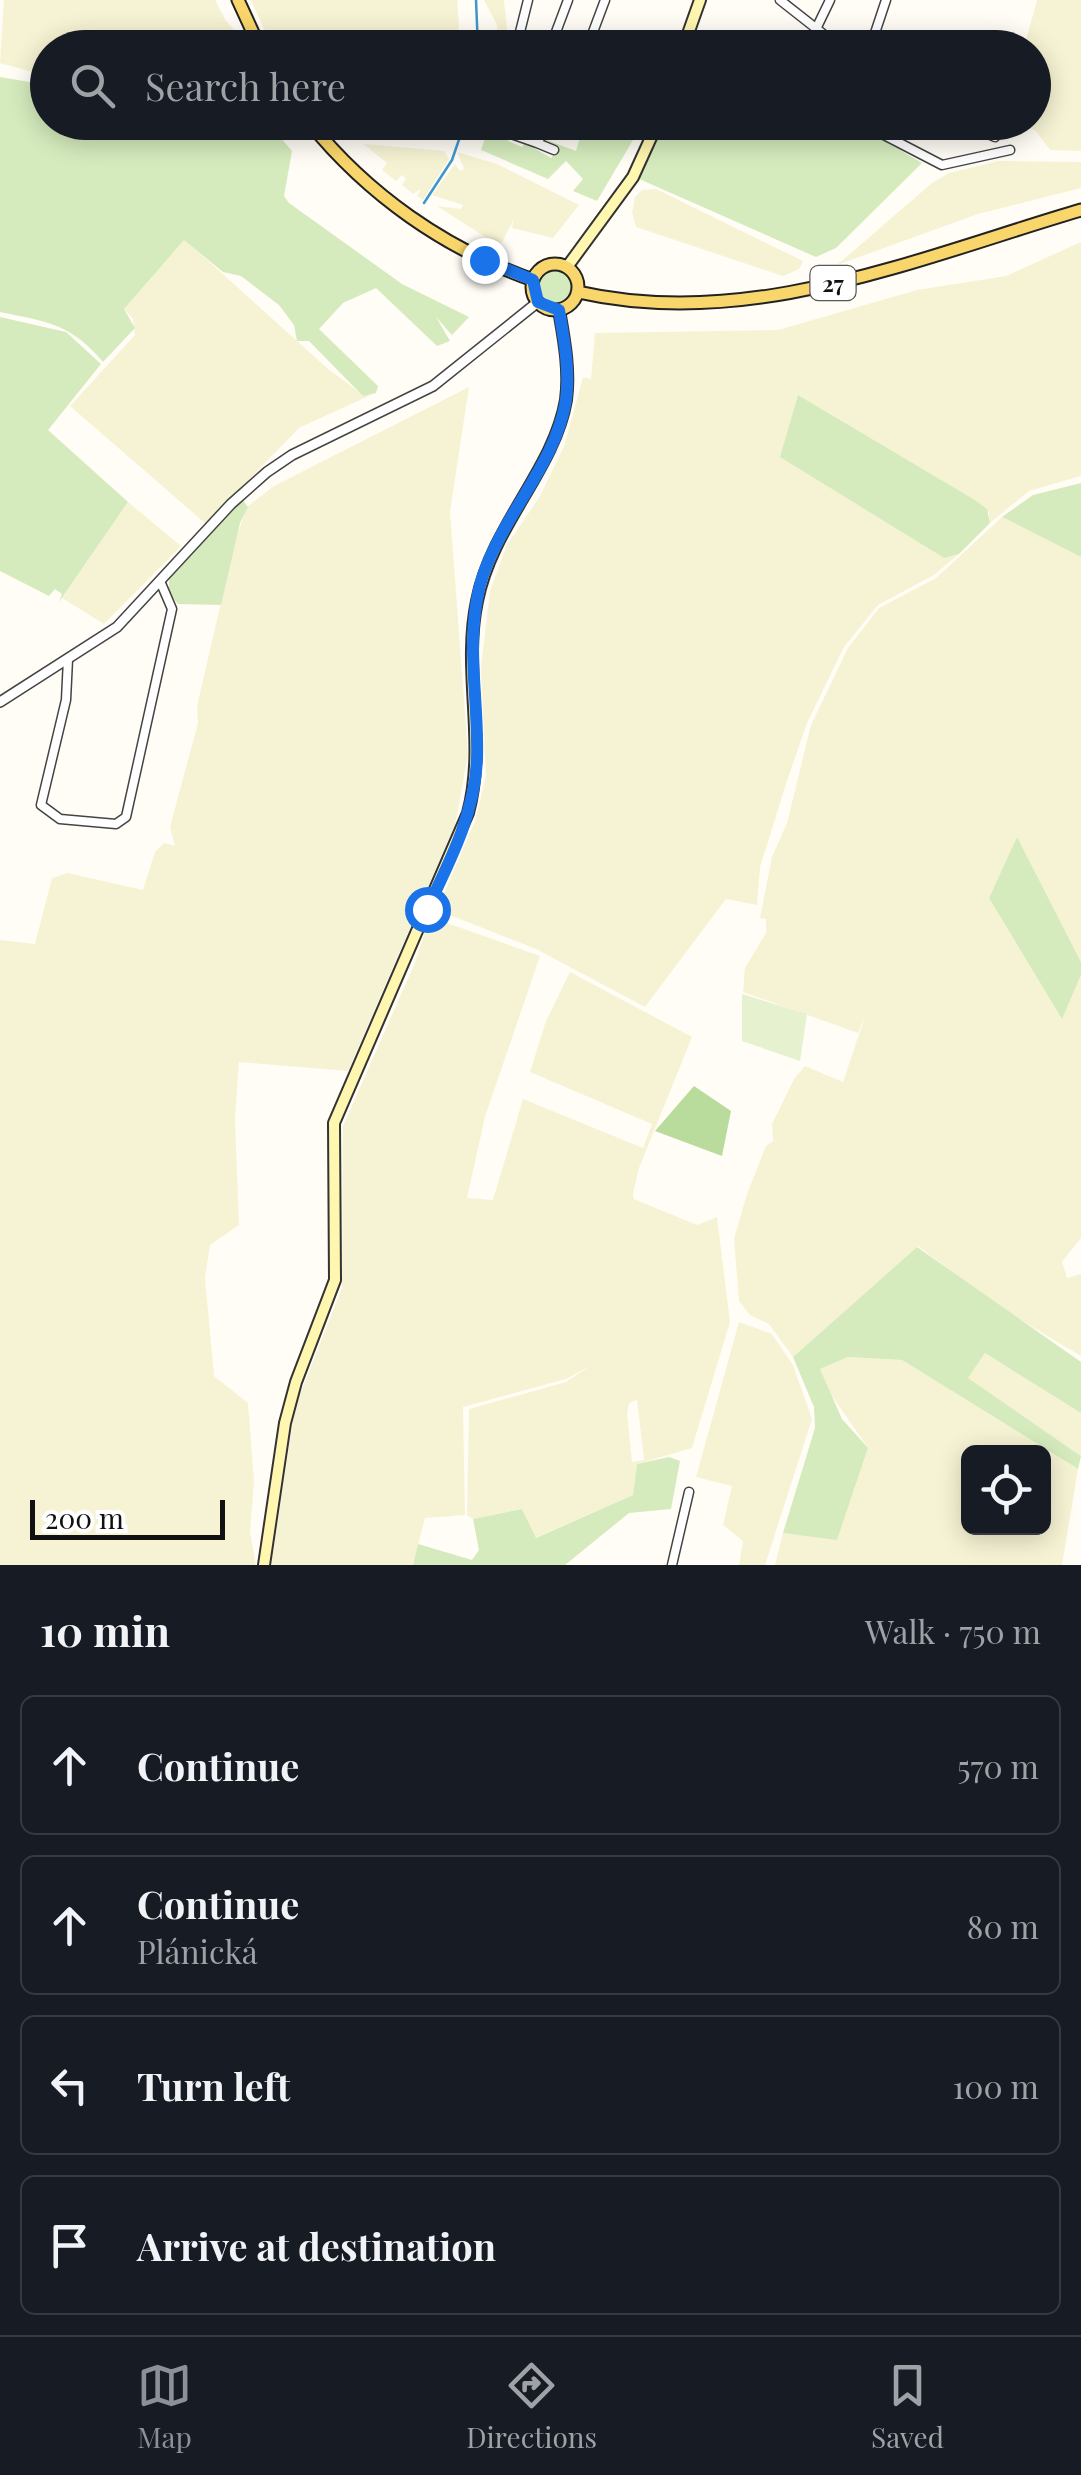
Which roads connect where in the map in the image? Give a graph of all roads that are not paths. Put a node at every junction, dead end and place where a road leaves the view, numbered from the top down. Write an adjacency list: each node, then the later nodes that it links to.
1 (238, 0): 10 (main road)
2 (528, 0): 11 (street)
3 (568, 0): 12 (street)
4 (606, 0): 13 (street)
5 (700, 0): 14 (main road)
6 (780, 0): 9 (street)
7 (830, 0): 9 (street)
8 (886, 0): 15 (street)
9 (816, 29)
10 (252, 30)
11 (520, 30)
12 (557, 30)
13 (595, 30)
14 (690, 30)
15 (876, 30)
16 (326, 140): 26 (main road)
17 (526, 140): 21 (street)
18 (539, 140): 21 (street)
19 (650, 140): 25 (main road)
20 (894, 140): 23 (street)
21 (537, 144): 22 (street)
22 (554, 150)
23 (1010, 150)
24 (1081, 210): 27 (main road, 27)
25 (568, 267): 26 (main road); 27 (main road)
26 (533, 280): 28 (main road)
27 (578, 292): 29 (main road)
28 (538, 302): 29 (main road); 30 (street)
29 (559, 310): 34 (main road)
30 (160, 581): 31 (street); 31 (street)
31 (68, 660): 32 (street)
32 (0, 702)
33 (689, 1492): 35 (street)
34 (264, 1565)
35 (672, 1565)

